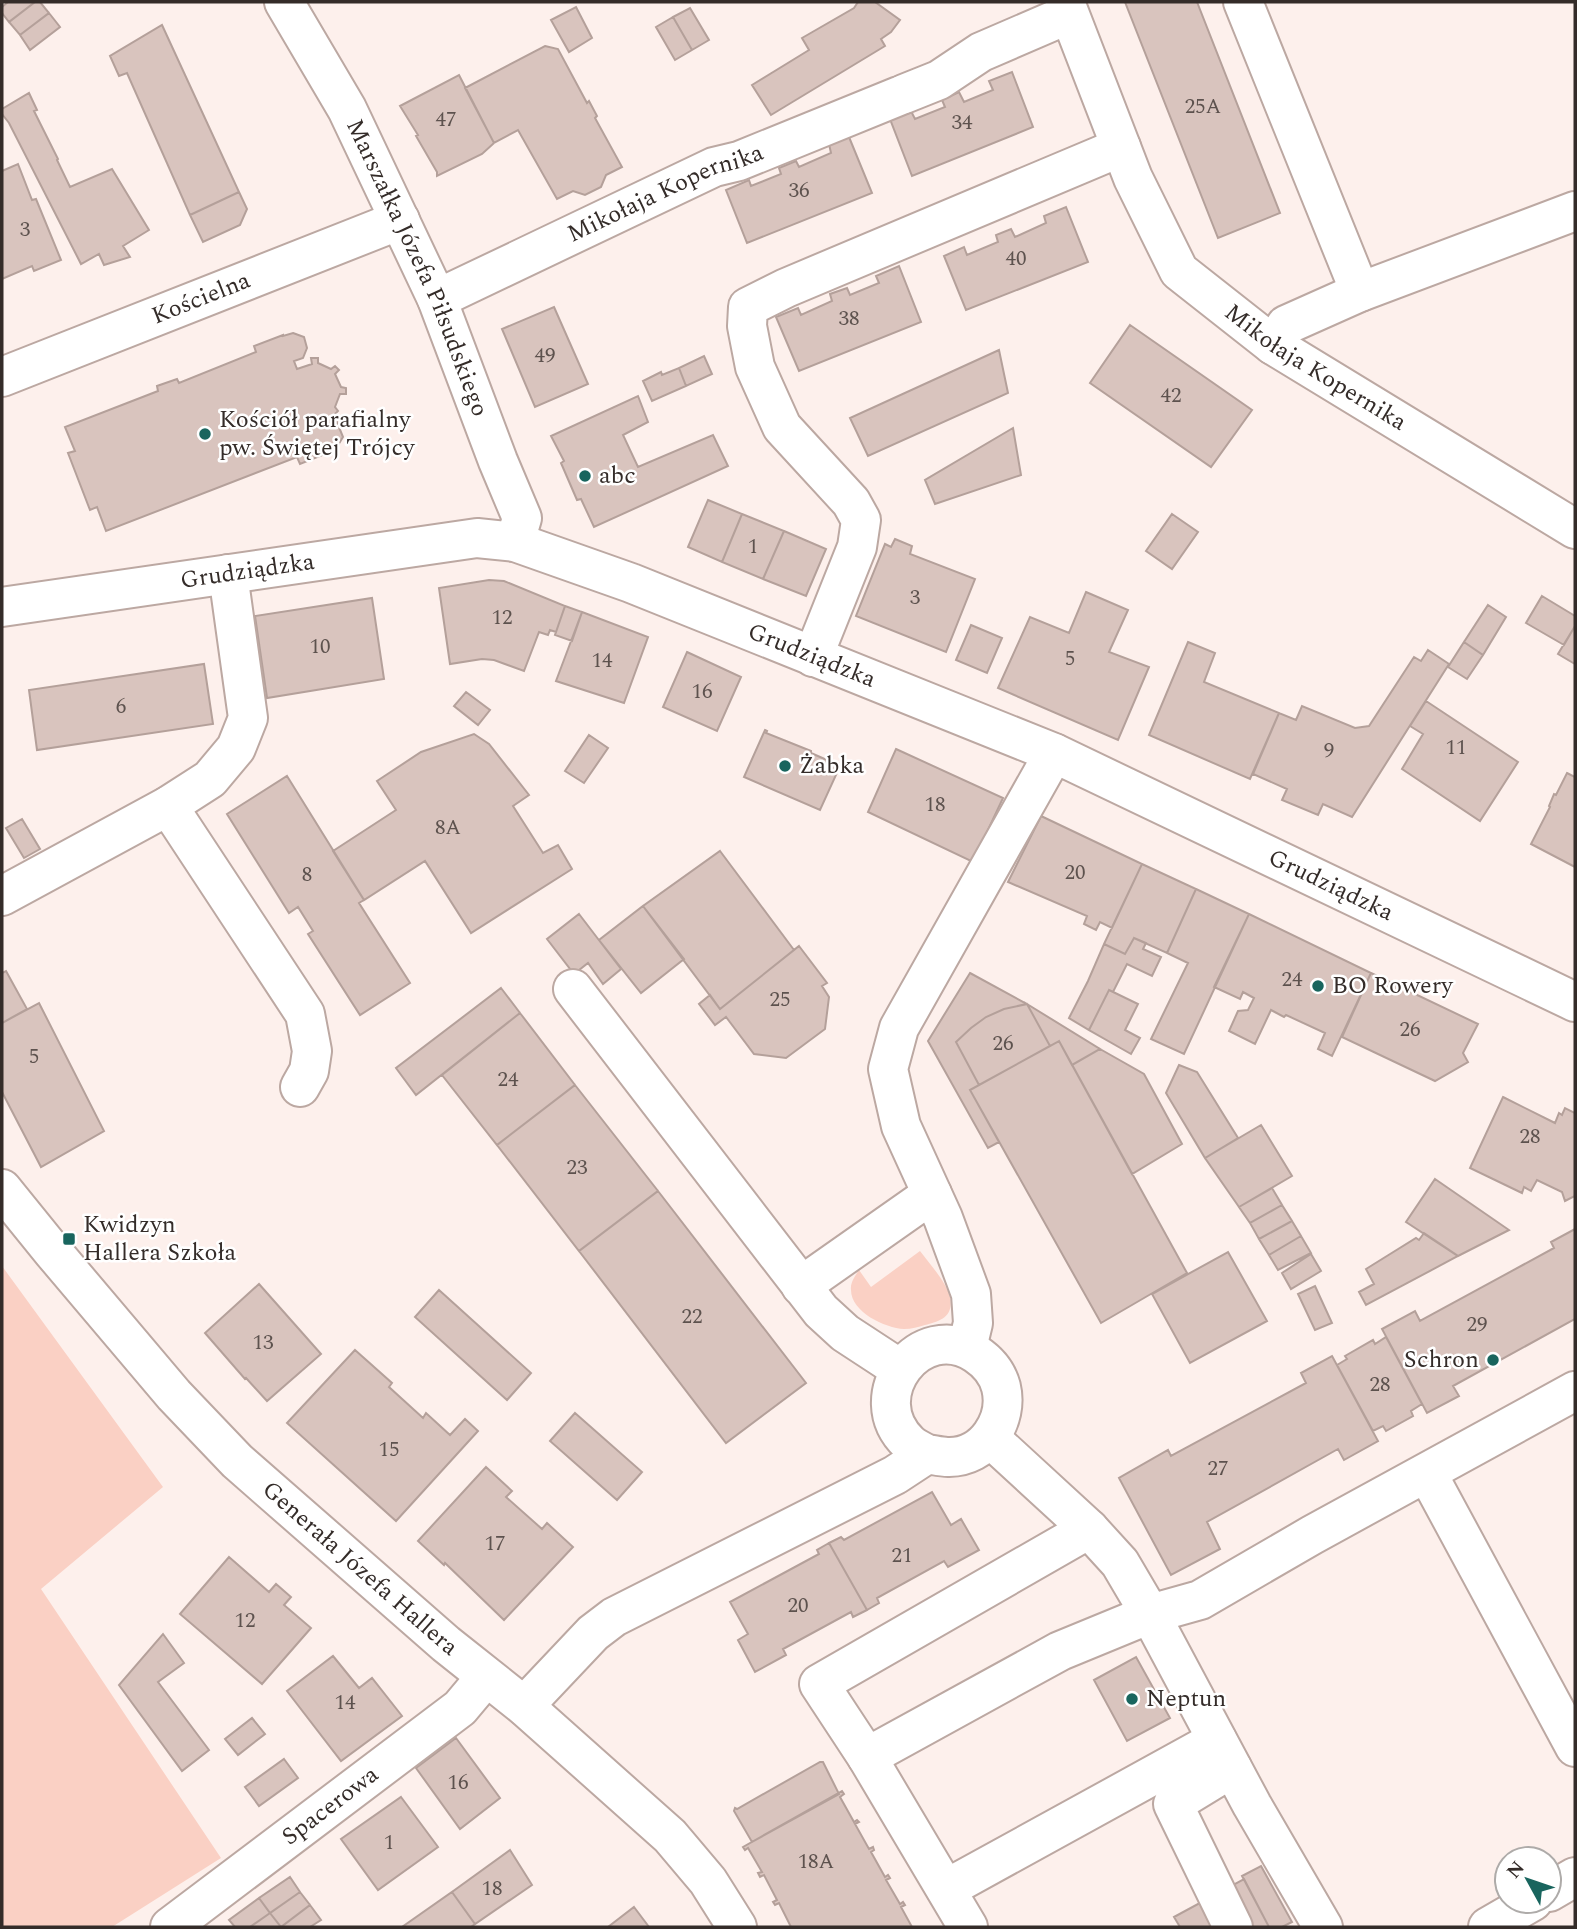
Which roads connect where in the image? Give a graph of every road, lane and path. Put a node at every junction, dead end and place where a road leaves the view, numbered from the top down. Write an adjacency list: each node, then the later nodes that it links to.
1 (284, 2): 6 (street, Marszałka Józefa Piłsudskiego)
2 (1243, 2): 7 (street)
3 (1067, 8): 4 (street, Mikołaja Kopernika); 8 (street, Mikołaja Kopernika)
4 (1121, 147): 9 (street, Mikołaja Kopernika); 15 (street)
5 (1575, 211): 7 (street)
6 (400, 220): 8 (street, Marszałka Józefa Piłsudskiego); 10 (street, Kościelna)
7 (1360, 292): 9 (street)
8 (437, 299): 12 (street, Marszałka Józefa Piłsudskiego)
9 (1273, 345): 11 (street, Mikołaja Kopernika)
10 (2, 377)
11 (1575, 529)
12 (515, 542): 13 (street, Grudziądzka); 15 (street, Grudziądzka)
13 (228, 575): 14 (street, Grudziądzka); 17 (street)
14 (2, 607)
15 (813, 657): 16 (street, Grudziądzka)
16 (1054, 753): 20 (street, Grudziądzka); 23 (street)
17 (168, 806): 18 (street); 21 (street)
18 (2, 897)
19 (573, 989): 24 (street)
20 (1575, 1002)
21 (300, 1087)
22 (2, 1189): 33 (street, Generała Józefa Hallera)
23 (932, 1194): 24 (street); 25 (street)
24 (802, 1286): 26 (street)
25 (967, 1348): 26 (street); 28 (street)
26 (900, 1369): 29 (street)
27 (1575, 1391): 30 (street)
28 (990, 1438): 29 (street); 31 (street)
29 (927, 1454): 34 (street)
30 (1427, 1473): 32 (street); 35 (street)
31 (1089, 1529): 32 (street); 37 (street)
32 (1150, 1614): 36 (street); 37 (street)
33 (485, 1677): 34 (street, Generała Józefa Hallera); 40 (street, Spacerowa)
34 (524, 1706): 41 (street, Generała Józefa Hallera)
35 (1575, 1747)
36 (1225, 1754): 38 (street); 43 (street); 44 (street)
37 (867, 1757): 38 (street)
38 (946, 1889): 42 (street)
39 (1509, 1915): 45 (street)
40 (170, 1927)
41 (737, 1927)
42 (968, 1927)
43 (1233, 1927)
44 (1323, 1927)
45 (1488, 1927)

